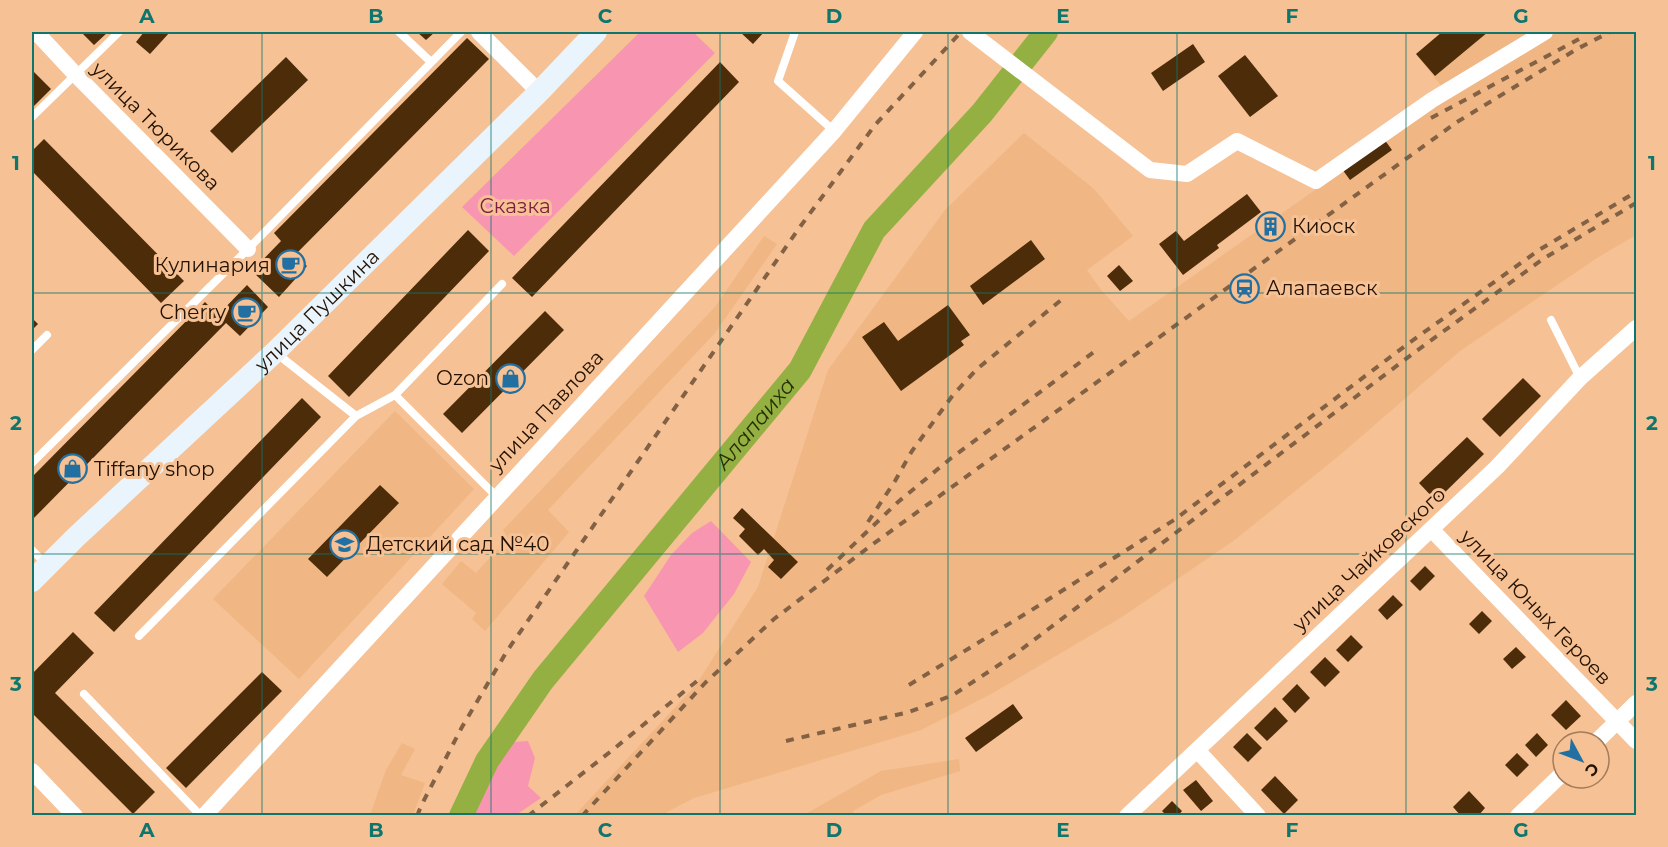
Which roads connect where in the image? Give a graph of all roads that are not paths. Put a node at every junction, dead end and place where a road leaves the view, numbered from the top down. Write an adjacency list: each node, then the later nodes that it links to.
1 (36, 32): 12 (street, улица Тюрикова)
2 (119, 32): 12 (lane)
3 (399, 32): 11 (lane)
4 (461, 32): 11 (lane)
5 (479, 32): 13 (street)
6 (596, 32): 13 (street, улица Пушкина)
7 (795, 32): 15 (lane)
8 (915, 32): 15 (street, улица Павлова)
9 (970, 32): 10 (street)
10 (1545, 32)
11 (431, 62): 16 (lane)
12 (76, 75): 14 (lane); 16 (street, улица Тюрикова)
13 (539, 92): 22 (street, улица Пушкина)
14 (32, 117)
15 (834, 131): 27 (street, улица Павлова)
16 (248, 249): 26 (lane)
17 (502, 284): 24 (lane)
18 (1551, 321): 23 (lane)
19 (1635, 332): 23 (street, улица Чайковского)
20 (47, 335): 21 (lane)
21 (32, 350)
22 (275, 352): 25 (lane); 29 (street, улица Пушкина)
23 (1580, 378): 28 (street, улица Чайковского)
24 (395, 395): 25 (lane); 27 (lane)
25 (356, 416): 30 (lane)
26 (32, 463)
27 (496, 496): 40 (street, улица Павлова)
28 (1431, 529): 33 (street, улица Юных Героев); 36 (street, улица Чайковского)
29 (37, 566)
30 (139, 636)
31 (84, 694): 40 (lane)
32 (1636, 703): 33 (street)
33 (1618, 721): 34 (street); 35 (street, улица Юных Героев)
34 (1609, 730)
35 (1636, 741)
36 (1197, 750): 41 (street, улица Чайковского); 42 (street)
37 (32, 771): 39 (street)
38 (1551, 784): 43 (street)
39 (75, 816)
40 (202, 816)
41 (1127, 816)
42 (1258, 816)
43 (1518, 816)

